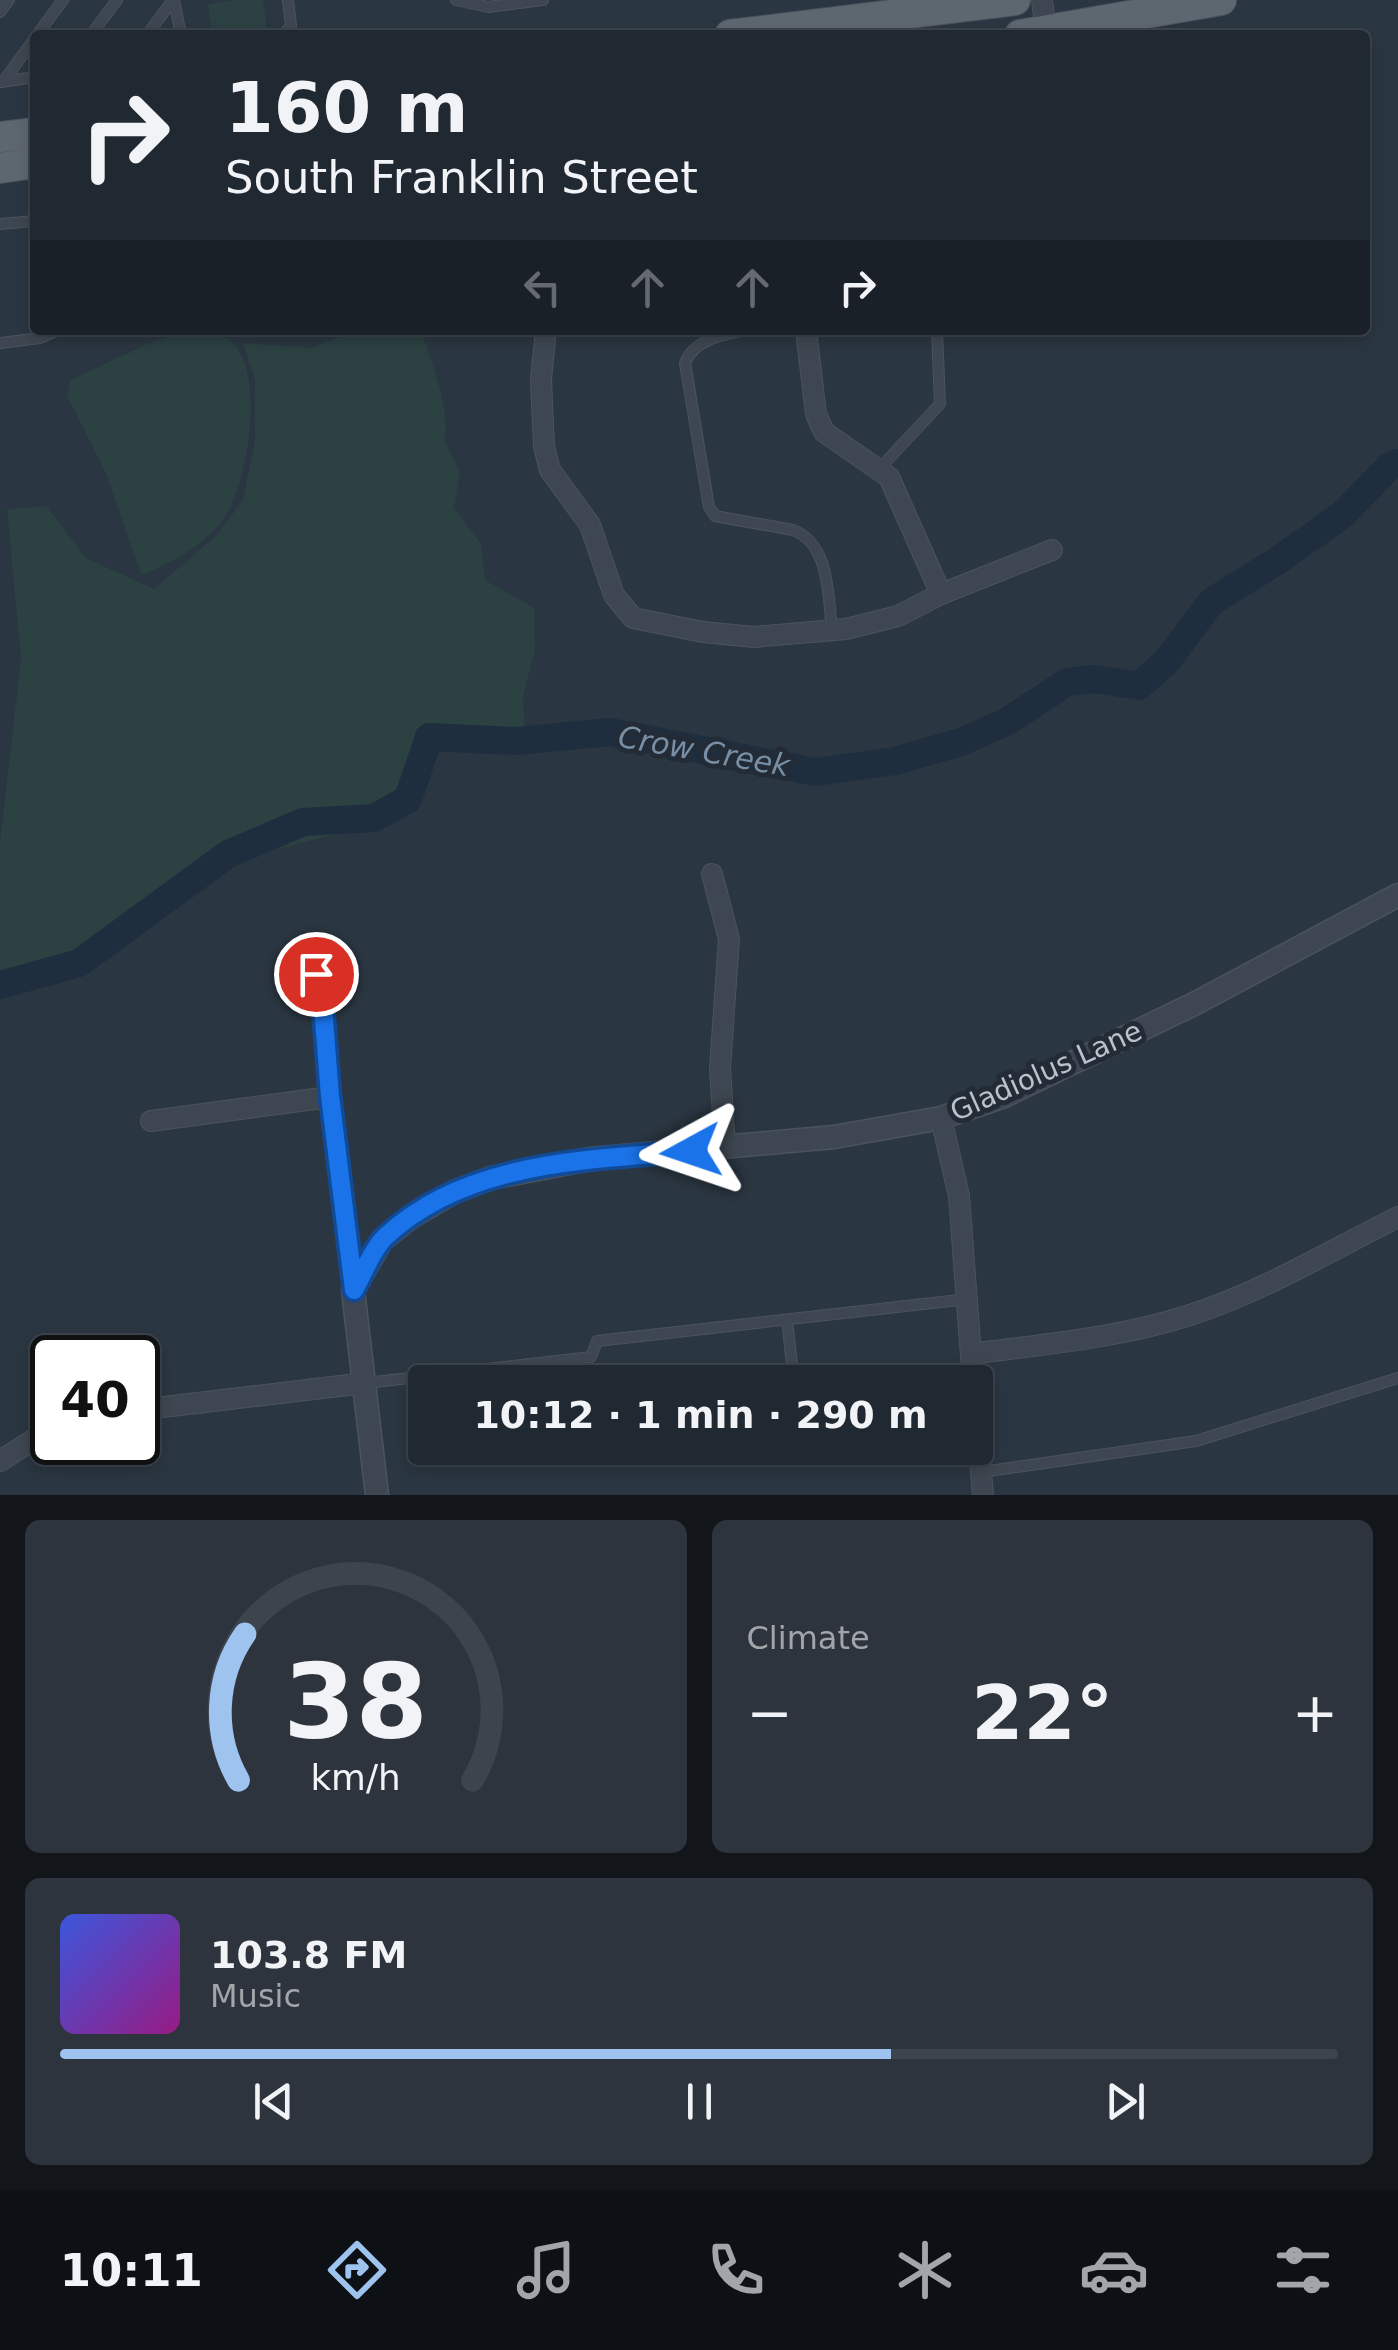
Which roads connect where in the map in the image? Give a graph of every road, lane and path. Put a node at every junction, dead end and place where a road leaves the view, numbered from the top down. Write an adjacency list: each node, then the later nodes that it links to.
1 (9, 0): 11 (lane)
2 (63, 0): 12 (lane)
3 (117, 0): 13 (lane)
4 (174, 0): 14 (lane); 15 (lane)
5 (288, 0): 16 (lane)
6 (456, 0): 7 (lane)
7 (543, 0)
8 (1015, 0): 17 (main road)
9 (1042, 0): 18 (street)
10 (1222, 0): 19 (main road)
11 (0, 12)
12 (41, 30)
13 (96, 30)
14 (151, 30)
15 (180, 30)
16 (287, 30)
17 (781, 30)
18 (1034, 30)
19 (1050, 30)
20 (30, 45): 22 (lane)
21 (30, 78): 22 (lane)
22 (2, 82)
23 (30, 134): 24 (main road)
24 (0, 137)
25 (30, 163): 26 (main road)
26 (0, 168)
27 (30, 221): 28 (lane)
28 (0, 224)
29 (47, 335): 34 (lane)
30 (545, 335): 38 (street)
31 (730, 335): 38 (lane)
32 (807, 335): 35 (street)
33 (936, 335): 35 (lane)
34 (0, 343)
35 (879, 469): 37 (street)
36 (1052, 550): 37 (street)
37 (941, 594): 38 (street)
38 (832, 630)
39 (712, 874): 45 (street)
40 (1398, 895): 43 (street, Gladiolus Lane)
41 (316, 974): 42 (street)
42 (330, 1096): 44 (street); 47 (street)
43 (941, 1118): 45 (street, Gladiolus Lane); 48 (street)
44 (151, 1121)
45 (725, 1148): 47 (street, Gladiolus Lane)
46 (1398, 1217): 50 (street)
47 (354, 1290): 54 (street)
48 (968, 1299): 49 (lane); 50 (street)
49 (787, 1320): 51 (lane); 54 (lane)
50 (971, 1354): 52 (street)
51 (792, 1365)
52 (972, 1365)
53 (1398, 1378): 59 (lane)
54 (365, 1383): 55 (street); 60 (street)
55 (160, 1407)
56 (30, 1442): 57 (street)
57 (0, 1461)
58 (980, 1465): 59 (street)
59 (980, 1472): 61 (street)
60 (377, 1495)
61 (983, 1495)

